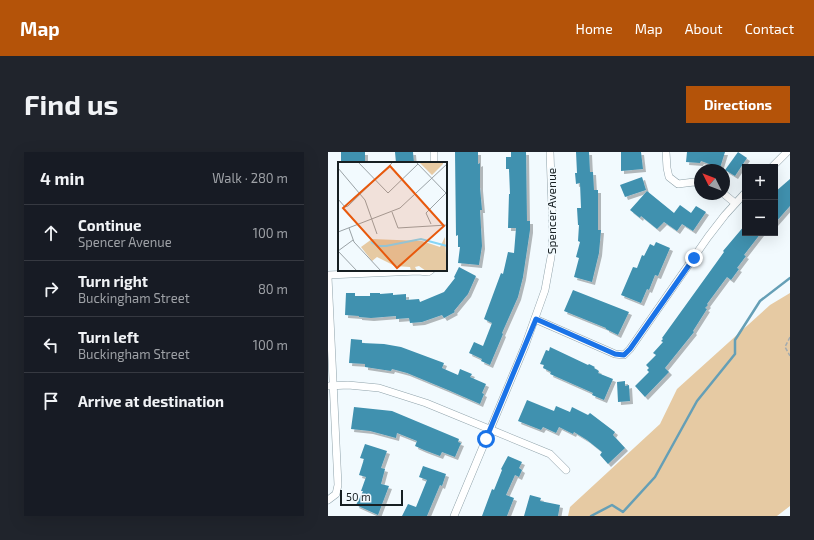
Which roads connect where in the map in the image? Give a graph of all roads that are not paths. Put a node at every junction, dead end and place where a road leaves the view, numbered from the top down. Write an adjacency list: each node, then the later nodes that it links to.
1 (550, 152): 13 (street, Spencer Avenue)
2 (666, 152): 5 (street)
3 (787, 152): 4 (street)
4 (775, 164)
5 (694, 182)
6 (742, 196): 8 (street)
7 (730, 199): 8 (street)
8 (735, 203): 13 (street)
9 (403, 271): 12 (street)
10 (403, 271): 11 (street)
11 (430, 271)
12 (328, 276): 14 (street)
13 (536, 319): 15 (street, Spencer Avenue)
14 (331, 385): 15 (street); 17 (street)
15 (490, 429): 16 (street); 18 (street, Spencer Avenue)
16 (566, 470)
17 (328, 500)
18 (454, 516)

